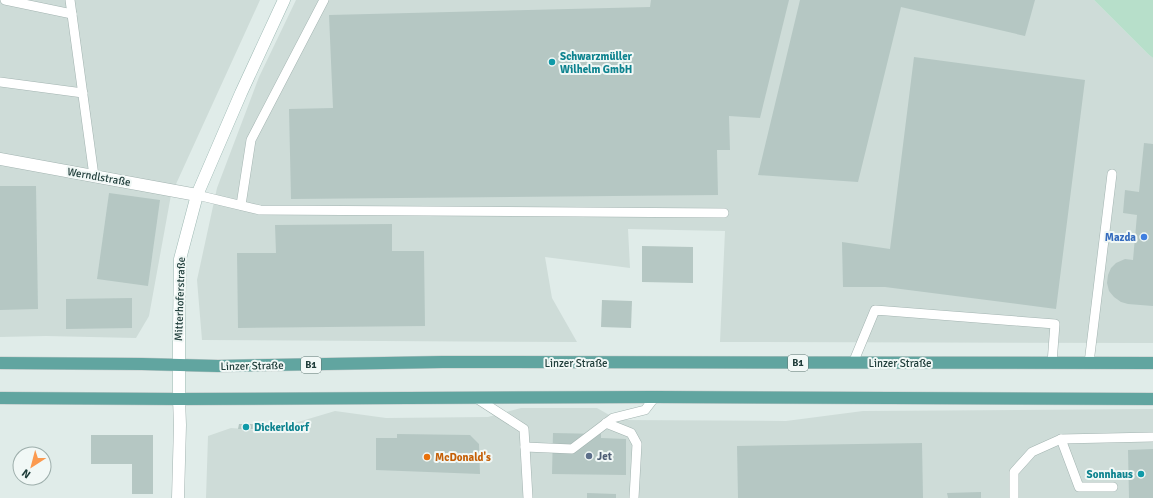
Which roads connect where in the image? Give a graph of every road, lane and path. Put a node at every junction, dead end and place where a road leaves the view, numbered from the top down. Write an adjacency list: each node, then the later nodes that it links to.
1 (5, 0): 5 (lane)
2 (70, 0): 5 (lane)
3 (284, 0): 11 (main road, Mitterhoferstraße)
4 (324, 0): 12 (lane)
5 (72, 14): 7 (lane)
6 (0, 82): 7 (lane)
7 (83, 93): 10 (lane)
8 (0, 159): 10 (main road, Werndlstraße)
9 (1112, 174): 17 (lane)
10 (94, 176): 11 (main road, Werndlstraße)
11 (197, 195): 12 (lane); 19 (main road, Mitterhoferstraße)
12 (241, 205): 13 (lane)
13 (724, 213)
14 (0, 363): 19 (main road, Linzer Straße / B1)
15 (853, 363): 16 (main road, Linzer Straße / B1); 16 (lane); 19 (main road, Linzer Straße / B1)
16 (1052, 363): 17 (main road, Linzer Straße / B1)
17 (1089, 363): 18 (main road, Linzer Straße / B1)
18 (1153, 363)
19 (179, 365): 23 (main road, Mitterhoferstraße)
20 (654, 397): 22 (main road); 24 (main road); 25 (lane)
21 (0, 398): 23 (main road)
22 (476, 398): 23 (main road); 28 (lane)
23 (179, 399): 30 (main road, Mitterhoferstraße)
24 (1153, 399)
25 (606, 423): 28 (lane); 32 (lane)
26 (1153, 437): 27 (lane)
27 (1061, 439): 29 (lane); 33 (lane)
28 (525, 447): 31 (lane)
29 (1113, 487)
30 (178, 498)
31 (528, 498)
32 (634, 498)
33 (1014, 498)

